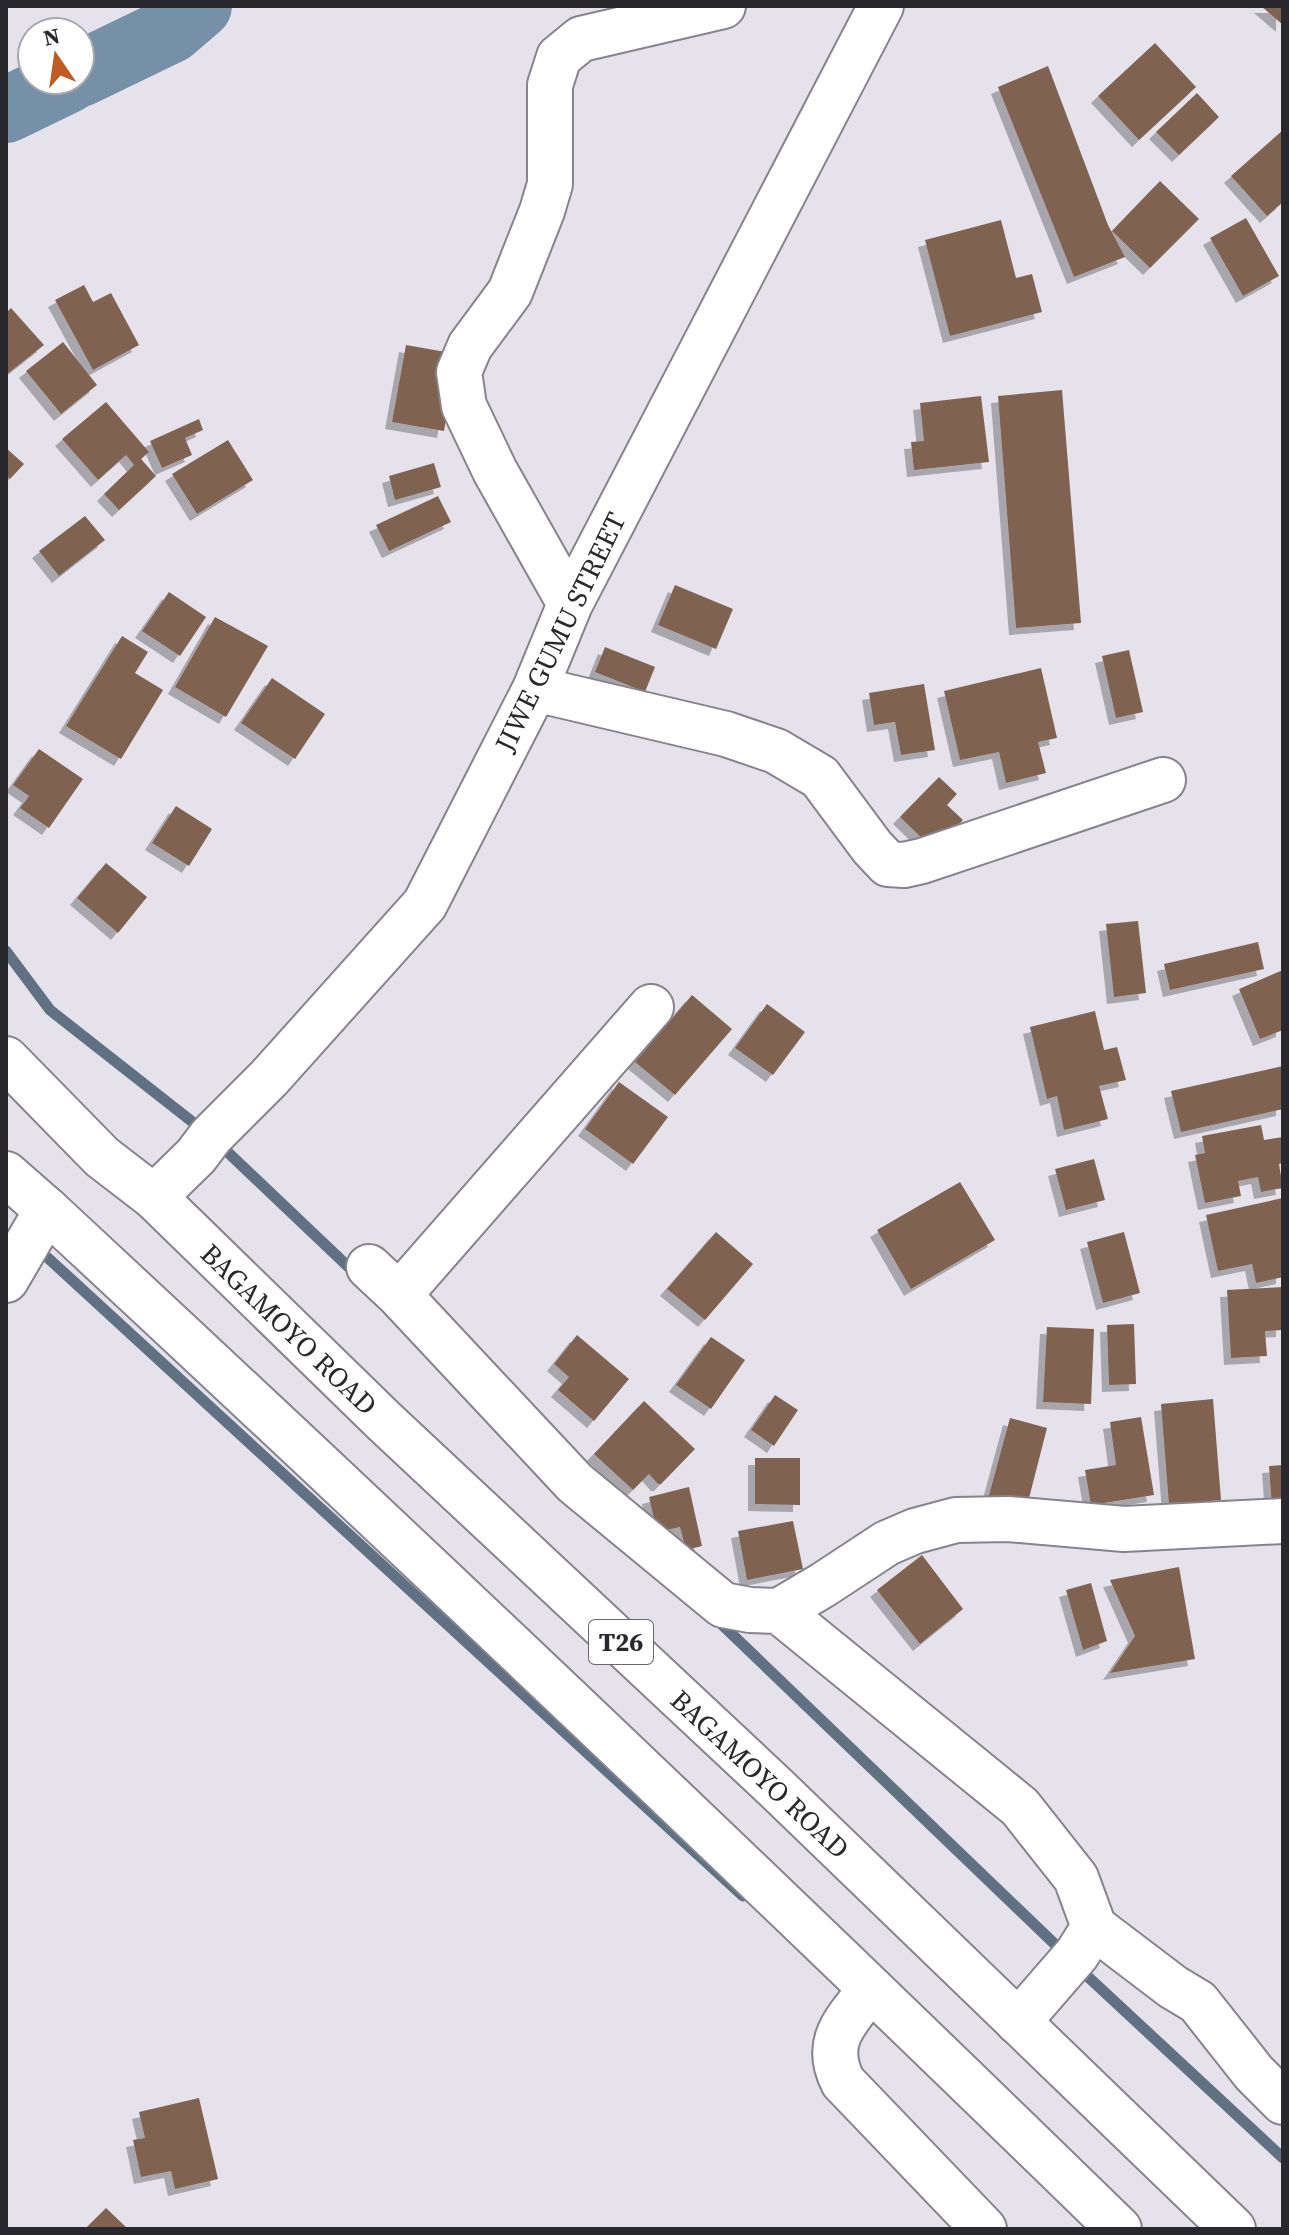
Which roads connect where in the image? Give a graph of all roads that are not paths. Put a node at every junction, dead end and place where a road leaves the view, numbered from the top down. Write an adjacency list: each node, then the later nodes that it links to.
1 (723, 6): 3 (main road)
2 (881, 6): 3 (main road, JIWE GUMU STREET)
3 (570, 604): 4 (main road, JIWE GUMU STREET)
4 (535, 689): 5 (main road); 9 (main road, JIWE GUMU STREET)
5 (1163, 780)
6 (651, 1007): 13 (main road)
7 (6, 1059): 9 (main road, BAGAMOYO ROAD / T26)
8 (6, 1174): 10 (main road, T26)
9 (154, 1197): 16 (main road, BAGAMOYO ROAD / T26)
10 (47, 1210): 11 (main road); 15 (main road, T26)
11 (6, 1280)
12 (1283, 1521): 13 (main road)
13 (779, 1611): 14 (main road)
14 (1094, 1927): 16 (main road); 17 (main road)
15 (871, 1989): 18 (main road); 19 (main road, T26)
16 (1018, 2022): 20 (main road, BAGAMOYO ROAD / T26)
17 (1283, 2102)
18 (984, 2229)
19 (1119, 2229)
20 (1233, 2229)

